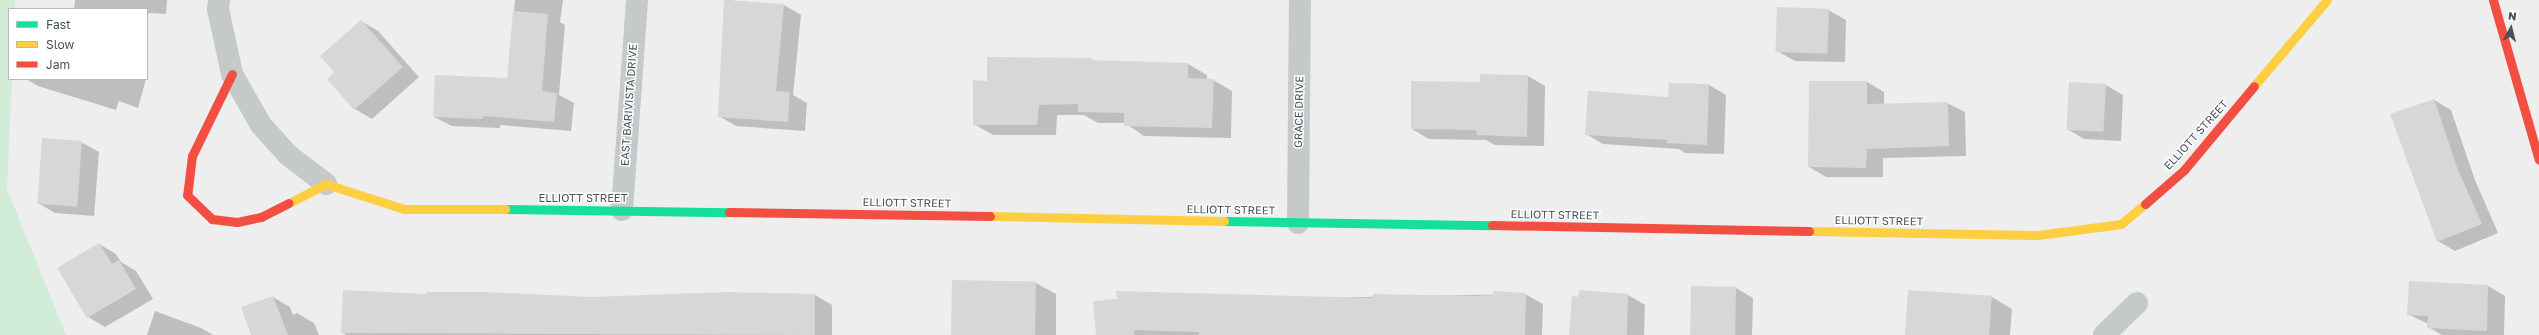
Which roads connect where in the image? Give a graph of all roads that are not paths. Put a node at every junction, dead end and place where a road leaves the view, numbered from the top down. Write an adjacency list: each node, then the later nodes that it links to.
1 (219, 0): 6 (street)
2 (636, 0): 9 (street, EAST BARIVISTA DRIVE)
3 (1300, 0): 10 (street, GRACE DRIVE)
4 (2327, 0): 10 (street, ELLIOTT STREET)
5 (2493, 0): 7 (street)
6 (232, 74): 8 (street); 8 (street)
7 (2539, 160)
8 (326, 184): 9 (street, ELLIOTT STREET)
9 (622, 210): 10 (street, ELLIOTT STREET)
10 (1298, 223)
11 (2137, 303): 12 (street)
12 (2104, 335)

